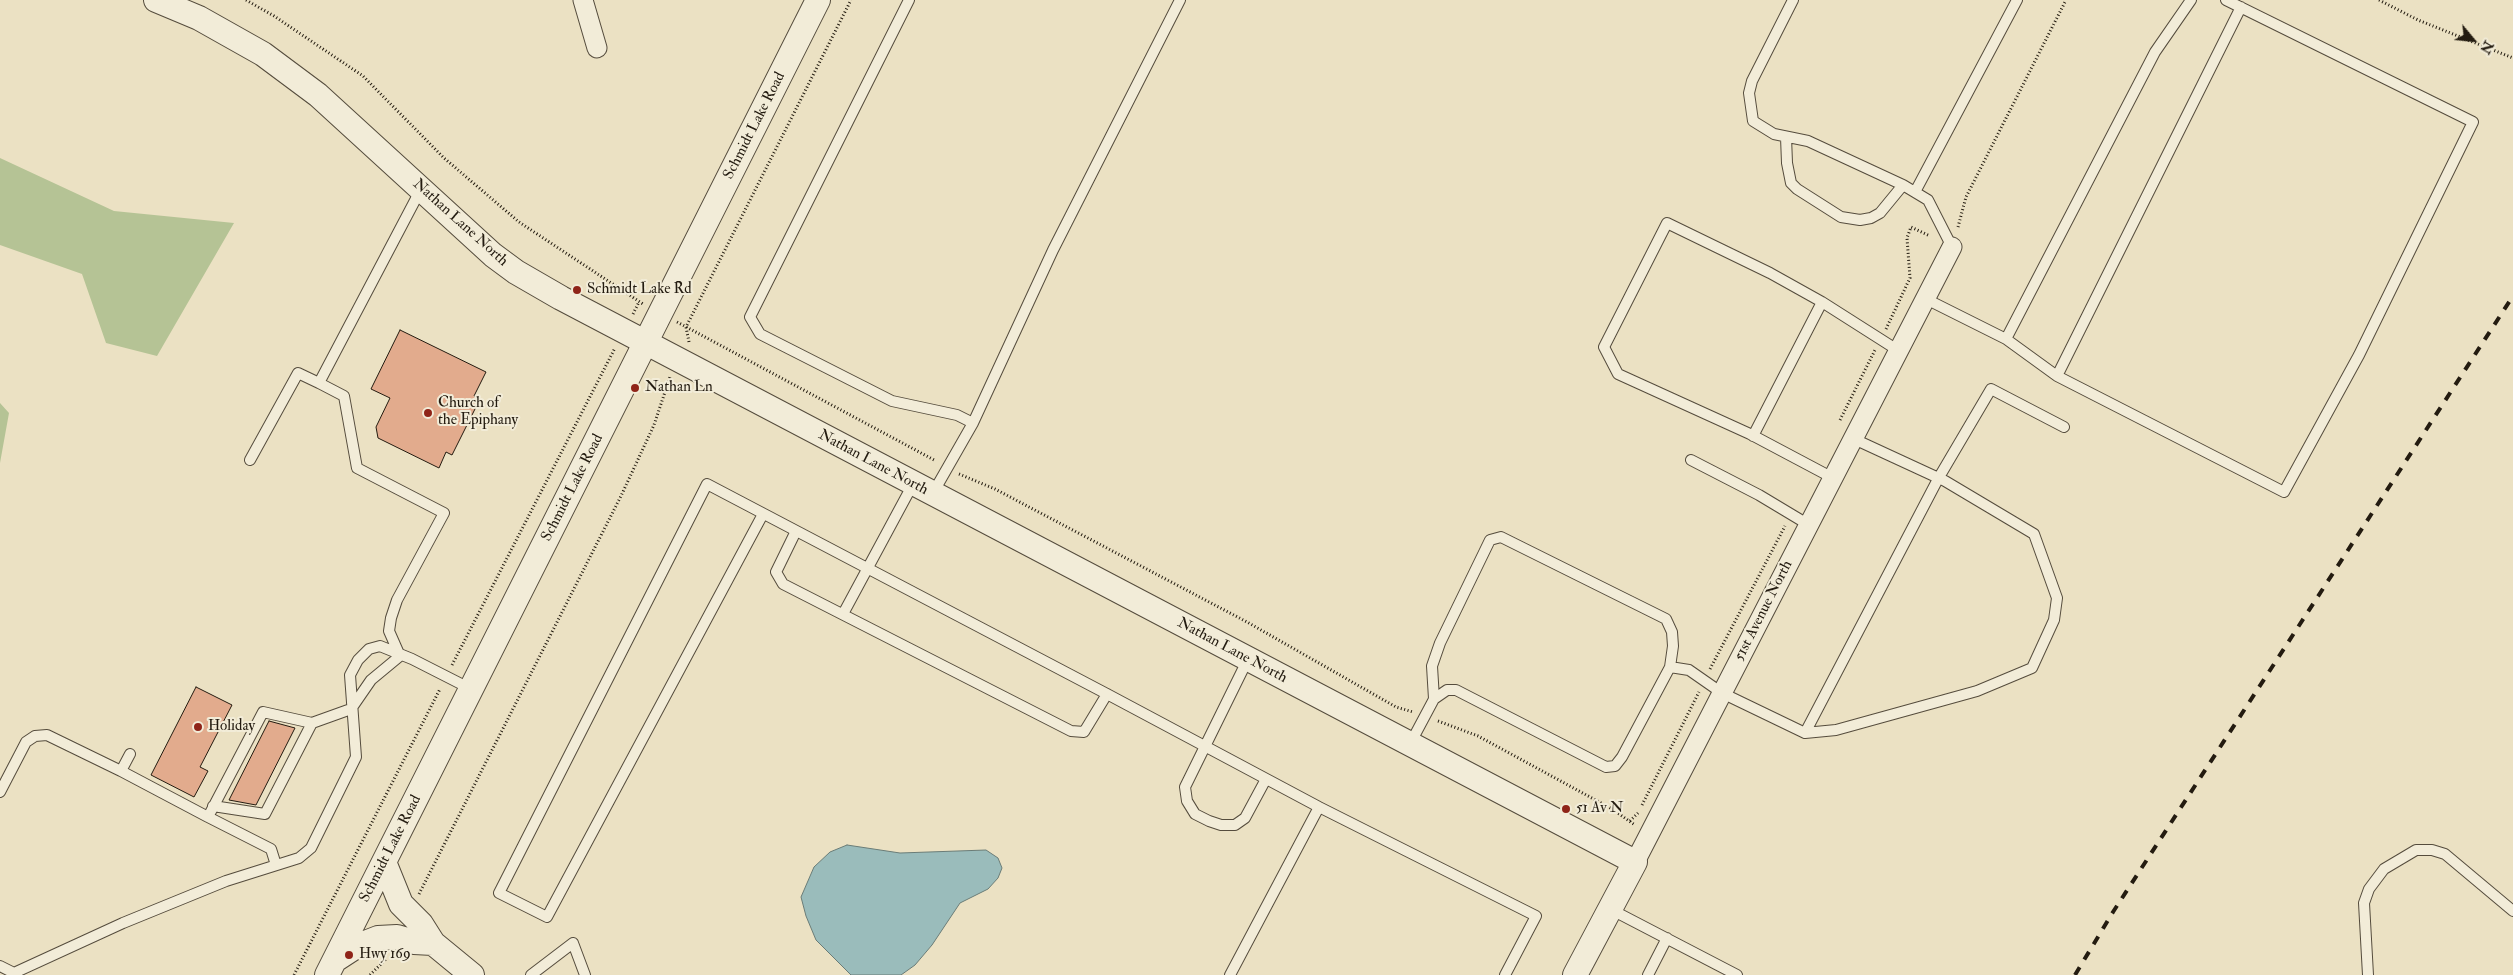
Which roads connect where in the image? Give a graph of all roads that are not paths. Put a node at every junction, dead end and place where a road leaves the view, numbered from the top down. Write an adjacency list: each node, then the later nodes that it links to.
1 (156, 0): 14 (street, Nathan Lane North)
2 (583, 0): 11 (street)
3 (818, 0): 20 (street, Schmidt Lake Road)
4 (909, 0): 24 (lane)
5 (1180, 0): 24 (lane)
6 (1794, 0): 12 (lane)
7 (2017, 0): 15 (lane)
8 (2191, 0): 19 (lane)
9 (2226, 0): 10 (lane)
10 (2241, 7): 22 (lane); 22 (lane)
11 (597, 48)
12 (1786, 137): 13 (lane); 13 (lane)
13 (1903, 184): 15 (lane)
14 (421, 190): 20 (street, Nathan Lane North); 23 (lane)
15 (1915, 192): 16 (lane)
16 (1952, 247): 17 (street, 51st Avenue North)
17 (1926, 299): 19 (lane); 21 (street, 51st Avenue North)
18 (1822, 302): 21 (lane); 26 (lane); 26 (lane)
19 (2006, 339): 22 (lane)
20 (645, 343): 32 (street, Nathan Lane North); 41 (street, Schmidt Lake Road)
21 (1899, 351): 27 (street, 51st Avenue North)
22 (2056, 376)
23 (319, 383): 28 (lane); 38 (lane)
24 (973, 423): 32 (lane)
25 (2064, 427): 31 (lane)
26 (1753, 436): 30 (lane)
27 (1854, 439): 30 (street, 51st Avenue North); 31 (lane)
28 (250, 460)
29 (1691, 460): 34 (lane)
30 (1834, 478): 34 (street, 51st Avenue North)
31 (1938, 479): 47 (lane); 47 (lane)
32 (923, 489): 36 (lane); 39 (street, Nathan Lane North)
33 (764, 514): 33 (lane); 35 (lane)
34 (1809, 525): 42 (street, 51st Avenue North)
35 (796, 531): 36 (lane); 37 (lane)
36 (866, 568): 37 (lane); 43 (lane)
37 (843, 614): 43 (lane)
38 (400, 656): 41 (lane); 45 (lane); 45 (lane)
39 (1248, 659): 48 (street, Nathan Lane North); 49 (lane)
40 (1670, 667): 42 (lane); 44 (lane); 44 (lane)
41 (472, 689): 57 (street, Schmidt Lake Road)
42 (1722, 693): 47 (lane); 58 (street, 51st Avenue North)
43 (1107, 694): 49 (lane)
44 (1434, 699): 48 (lane)
45 (351, 709): 46 (lane); 59 (lane)
46 (312, 722): 54 (lane); 54 (lane)
47 (1805, 733)
48 (1410, 744): 58 (street, Nathan Lane North)
49 (1206, 747): 52 (lane); 52 (lane)
50 (130, 754): 51 (lane)
51 (122, 771): 53 (lane); 56 (lane)
52 (1266, 779): 55 (lane)
53 (0, 792)
54 (214, 806): 56 (lane)
55 (1319, 807): 69 (lane); 70 (lane)
56 (208, 817): 59 (lane)
57 (384, 862): 63 (street); 65 (street, Schmidt Lake Road)
58 (1635, 862): 60 (street, 51st Avenue North)
59 (276, 865): 64 (lane)
60 (1610, 908): 62 (lane); 71 (street, 51st Avenue North)
61 (2513, 911): 74 (lane)
62 (1667, 938): 72 (lane); 73 (lane)
63 (433, 943): 65 (street); 66 (street)
64 (0, 966)
65 (331, 967)
66 (472, 975)
67 (532, 975): 68 (lane)
68 (585, 975)
69 (1230, 975)
70 (1505, 975)
71 (1575, 975)
72 (1648, 975)
73 (1737, 975)
74 (2368, 975)

